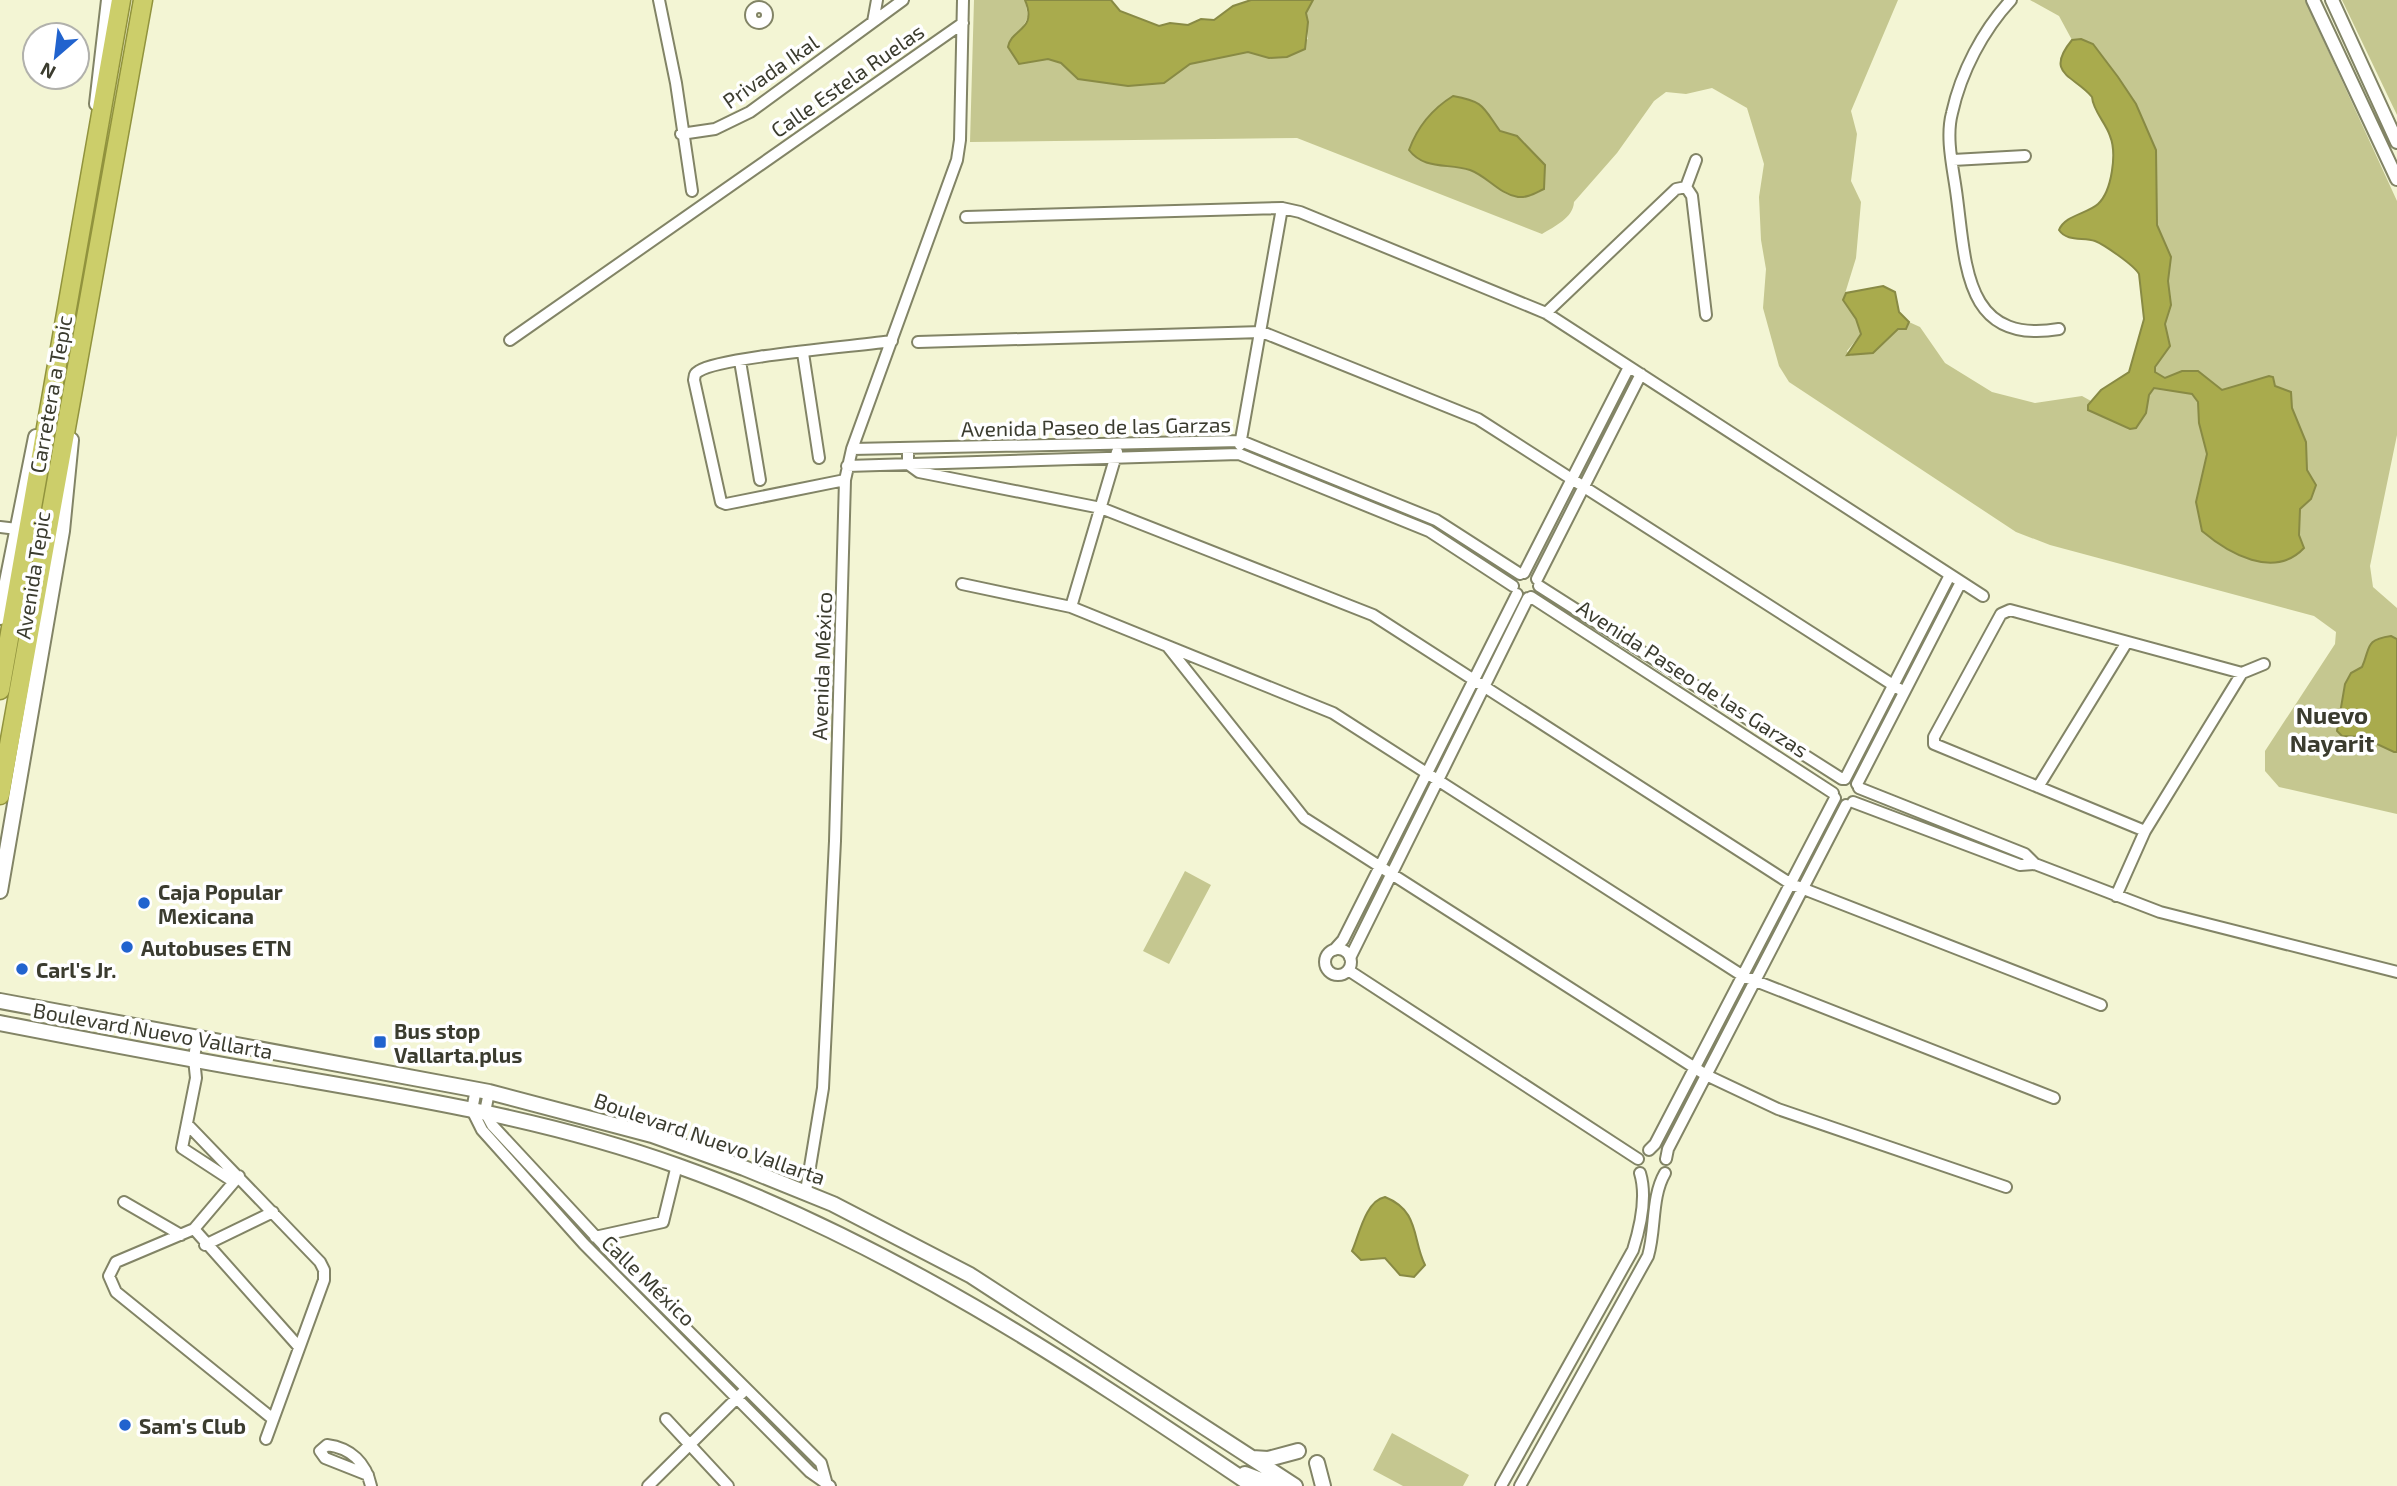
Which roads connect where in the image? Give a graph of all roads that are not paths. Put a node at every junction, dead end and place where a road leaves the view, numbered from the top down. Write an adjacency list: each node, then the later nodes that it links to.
1 (108, 0): 14 (street)
2 (121, 0): 14 (highway, Carretera a Tepic)
3 (143, 0): 35 (highway, Carretera a Tepic)
4 (659, 0): 13 (street)
5 (877, 0): 11 (street)
6 (903, 0): 11 (street, Privada Ikal)
7 (963, 0): 12 (street, Avenida México)
8 (2011, 0): 18 (street)
9 (2313, 0): 19 (street)
10 (2332, 0): 15 (street)
11 (873, 22): 13 (street, Privada Ikal)
12 (963, 23): 28 (street, Calle Estela Ruelas); 29 (street, Avenida México)
13 (681, 134): 21 (street)
14 (97, 139): 52 (highway, Carretera a Tepic)
15 (2397, 142)
16 (2025, 156): 18 (street)
17 (1696, 160): 20 (street)
18 (1953, 160): 26 (street)
19 (2397, 179)
20 (1686, 187): 24 (street); 25 (street)
21 (692, 191)
22 (1282, 208): 23 (street); 24 (street); 27 (street)
23 (966, 217)
24 (1546, 313): 33 (street)
25 (1706, 315)
26 (2059, 329)
27 (1262, 332): 30 (street); 36 (street); 47 (street)
28 (510, 340)
29 (892, 341): 31 (street); 38 (street, Avenida México)
30 (918, 342)
31 (803, 353): 32 (street); 41 (street)
32 (740, 361): 48 (street); 49 (street)
33 (1629, 367): 34 (street); 47 (street)
34 (1641, 374): 50 (street); 55 (street)
35 (74, 389): 75 (highway, Carretera a Tepic); 83 (main road, Avenida Tepic)
36 (1241, 441): 37 (street, Avenida Paseo de las Garzas); 40 (street); 54 (street, Avenida Paseo de las Garzas)
37 (1119, 446): 39 (street, Avenida Paseo de las Garzas); 42 (street)
38 (852, 449): 39 (street, Avenida Paseo de las Garzas); 45 (street, Avenida México)
39 (908, 449): 44 (street)
40 (1239, 454): 42 (street, Avenida Paseo de las Garzas); 59 (street, Avenida Paseo de las Garzas)
41 (819, 458)
42 (1115, 458): 43 (street, Avenida Paseo de las Garzas); 51 (street)
43 (947, 463): 44 (street, Avenida Paseo de las Garzas); 46 (street)
44 (908, 464): 45 (street, Avenida Paseo de las Garzas); 46 (street)
45 (847, 466): 49 (street, Avenida México)
46 (947, 478): 51 (street)
47 (1571, 479): 50 (street); 54 (street)
48 (760, 480)
49 (845, 480): 110 (street, Avenida México)
50 (1584, 486): 57 (street); 68 (street)
51 (1101, 508): 61 (street); 67 (street)
52 (23, 524): 53 (street); 62 (main road, Avenida Tepic); 69 (highway, Carretera a Tepic)
53 (0, 527)
54 (1522, 573): 57 (street, Avenida Paseo de las Garzas); 59 (street)
55 (1950, 575): 56 (street); 68 (street)
56 (1961, 582): 60 (street); 70 (street)
57 (1538, 583): 59 (street); 72 (street, Avenida Paseo de las Garzas)
58 (962, 584): 61 (street)
59 (1522, 594): 67 (street); 76 (street, Avenida Paseo de las Garzas)
60 (1983, 596)
61 (1070, 607): 64 (street)
62 (0, 617)
63 (2127, 642): 66 (street); 74 (street); 74 (street)
64 (1166, 645): 71 (street); 80 (street)
65 (2264, 664): 66 (street)
66 (2242, 673): 78 (street)
67 (1479, 683): 71 (street); 81 (street)
68 (1893, 686): 70 (street); 72 (street)
69 (0, 690)
70 (1904, 692): 73 (street)
71 (1432, 776): 80 (street); 88 (street)
72 (1843, 779): 73 (street, Avenida Paseo de las Garzas); 76 (street)
73 (1858, 786): 77 (street); 79 (street)
74 (2038, 787): 78 (street)
75 (0, 795)
76 (1834, 795): 77 (street, Avenida Paseo de las Garzas); 81 (street)
77 (1850, 803): 79 (street); 82 (street)
78 (2145, 831): 84 (street)
79 (2035, 864): 84 (street)
80 (1385, 870): 85 (street); 86 (street); 96 (street)
81 (1791, 884): 82 (street); 88 (street)
82 (1802, 890): 89 (street); 92 (street)
83 (0, 891)
84 (2116, 896): 87 (street)
85 (1335, 950): 86 (street); 86 (street)
86 (1349, 964): 103 (street)
87 (2397, 972)
88 (1742, 976): 89 (street); 96 (street)
89 (1754, 982): 97 (street); 99 (street)
90 (0, 992): 91 (main road)
91 (7, 1003): 94 (main road, Boulevard Nuevo Vallarta)
92 (2101, 1005)
93 (0, 1023): 95 (main road, Boulevard Nuevo Vallarta)
94 (197, 1037): 95 (street); 98 (main road, Boulevard Nuevo Vallarta)
95 (194, 1059): 100 (main road, Boulevard Nuevo Vallarta); 101 (street)
96 (1695, 1068): 97 (street); 102 (street)
97 (1706, 1074): 104 (street); 109 (street)
98 (482, 1090): 100 (street); 110 (main road, Boulevard Nuevo Vallarta)
99 (2054, 1098)
100 (479, 1111): 105 (main road, Boulevard Nuevo Vallarta); 115 (street, Calle México); 123 (street, Calle México)
101 (187, 1124): 108 (street); 108 (street)
102 (1649, 1150): 103 (street); 104 (street)
103 (1639, 1159): 106 (street)
104 (1666, 1159): 107 (street)
105 (677, 1165): 115 (street); 130 (main road, Boulevard Nuevo Vallarta)
106 (1640, 1173): 107 (street); 117 (street)
107 (1665, 1173): 118 (street)
108 (236, 1179): 112 (street); 113 (street)
109 (2006, 1187)
110 (806, 1191): 129 (main road, Boulevard Nuevo Vallarta)
111 (124, 1202): 114 (street)
112 (273, 1212): 116 (street); 119 (street)
113 (194, 1229): 114 (street); 116 (street)
114 (181, 1235): 124 (street)
115 (595, 1237): 122 (street, Calle México)
116 (205, 1245): 119 (street)
117 (1633, 1250): 118 (street); 120 (street)
118 (1648, 1256): 121 (street)
119 (299, 1347): 124 (street)
120 (1562, 1376): 121 (street); 138 (street)
121 (1577, 1384): 139 (street)
122 (748, 1387): 123 (street); 132 (street, Calle México)
123 (738, 1396): 127 (street); 132 (street, Calle México)
124 (273, 1419): 126 (street)
125 (666, 1419): 127 (street)
126 (266, 1439)
127 (690, 1444): 134 (street); 135 (street)
128 (1298, 1451): 129 (main road)
129 (1252, 1458): 133 (main road, Boulevard Nuevo Vallarta)
130 (1219, 1463): 133 (main road); 136 (main road, Boulevard Nuevo Vallarta)
131 (1317, 1463): 137 (main road)
132 (828, 1483)
133 (1293, 1485)
134 (648, 1486)
135 (729, 1486)
136 (1253, 1486)
137 (1322, 1486)
138 (1501, 1486)
139 (1520, 1486)

